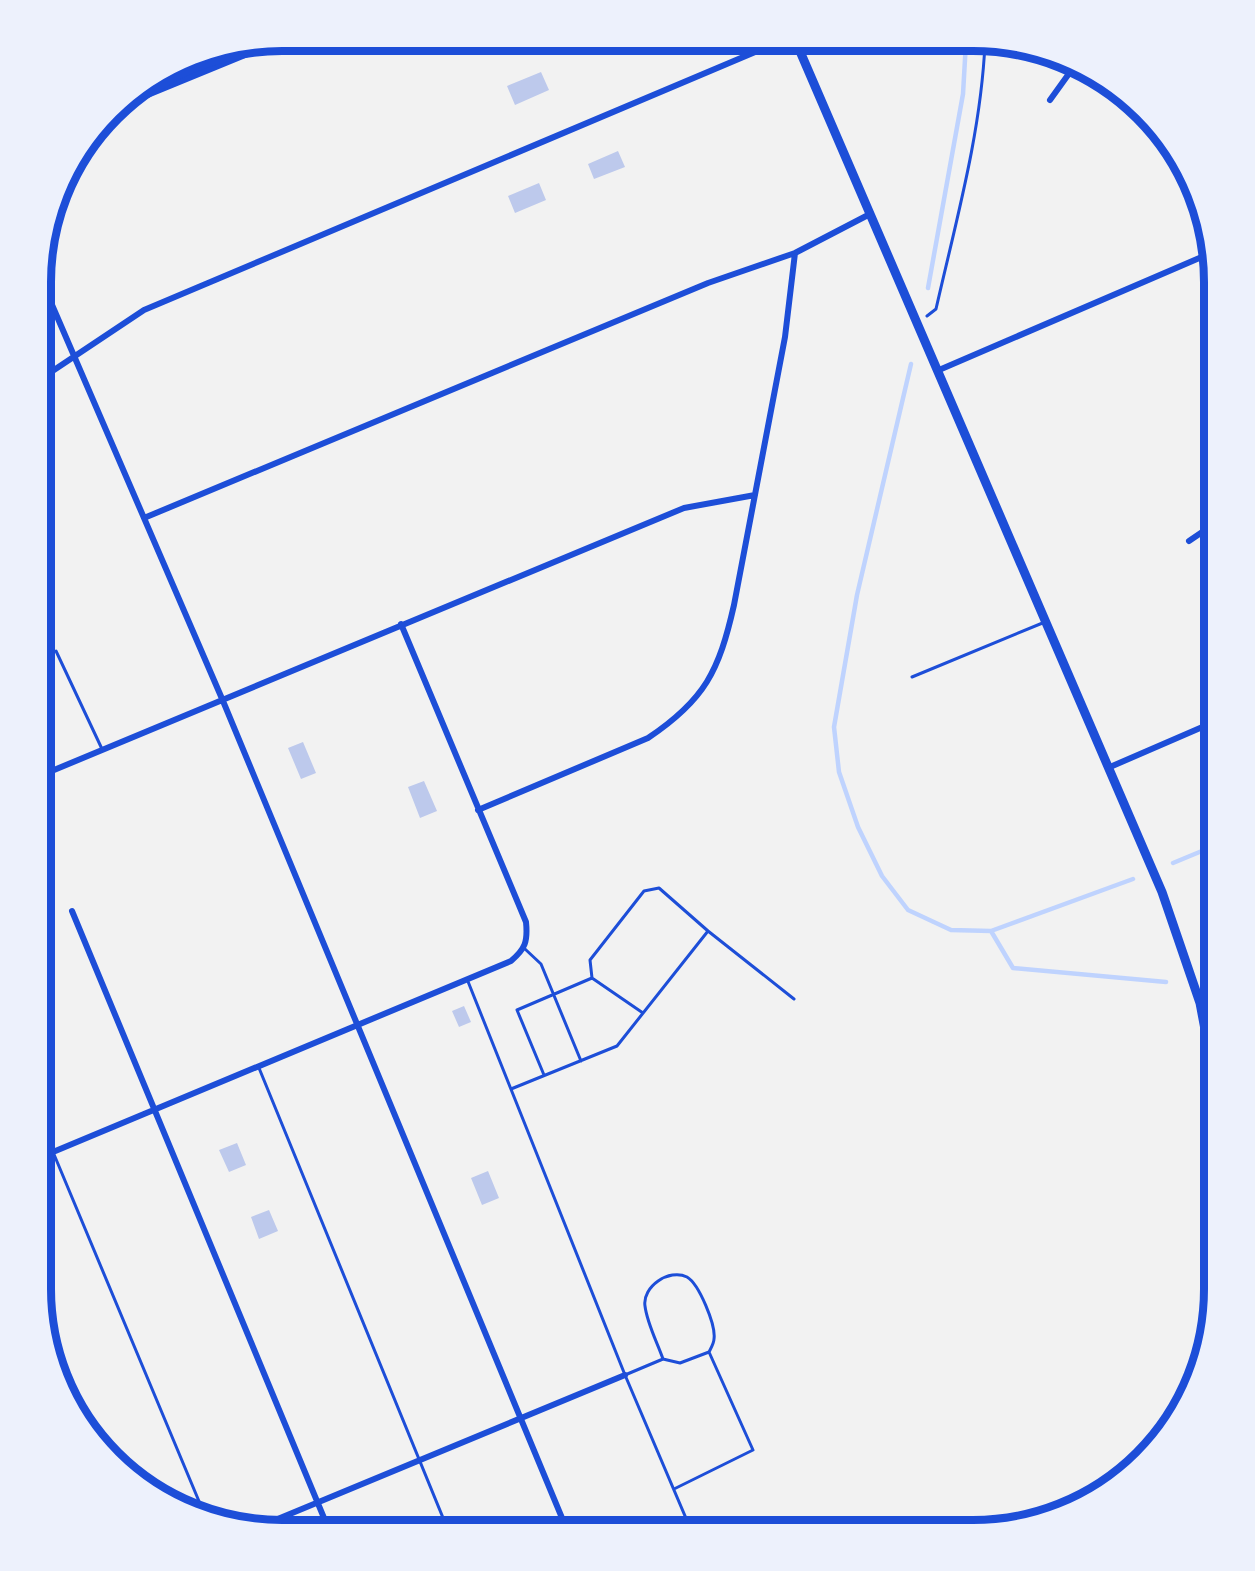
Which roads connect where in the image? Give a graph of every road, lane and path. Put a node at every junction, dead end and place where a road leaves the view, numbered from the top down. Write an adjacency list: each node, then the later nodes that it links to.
1 (758, 51): 13 (street)
2 (800, 51): 8 (main road)
3 (985, 51): 12 (path)
4 (245, 54): 6 (street)
5 (1070, 73): 7 (street)
6 (148, 94)
7 (1050, 100)
8 (870, 214): 9 (street); 14 (main road)
9 (795, 253): 16 (street); 17 (street)
10 (1203, 257): 14 (street)
11 (51, 303): 13 (street)
12 (936, 309)
13 (73, 356): 15 (street); 17 (street)
14 (939, 370): 20 (main road)
15 (51, 372)
16 (755, 495): 21 (street); 29 (street)
17 (144, 518): 24 (street)
18 (1204, 531): 19 (street)
19 (1189, 541)
20 (1046, 621): 23 (lane); 27 (main road)
21 (400, 624): 24 (street); 29 (street)
22 (56, 651): 26 (lane)
23 (912, 677)
24 (223, 701): 26 (street); 39 (street)
25 (1204, 726): 27 (street)
26 (102, 749): 28 (street)
27 (1110, 767): 38 (main road)
28 (51, 771)
29 (478, 810): 32 (street)
30 (72, 911): 44 (street)
31 (708, 931): 33 (lane); 36 (lane); 37 (lane)
32 (525, 949): 34 (street); 35 (lane)
33 (592, 978): 35 (lane); 37 (lane)
34 (467, 980): 39 (street); 43 (lane)
35 (554, 994): 40 (lane); 42 (lane)
36 (794, 999)
37 (643, 1013): 40 (lane)
38 (1204, 1019)
39 (358, 1025): 41 (street); 49 (street)
40 (581, 1061): 42 (lane)
41 (259, 1066): 44 (street); 50 (lane)
42 (544, 1076): 43 (lane)
43 (511, 1089): 48 (lane)
44 (153, 1110): 45 (street); 52 (street)
45 (52, 1152): 53 (lane)
46 (709, 1352): 47 (lane); 47 (lane); 51 (lane)
47 (663, 1359): 48 (lane)
48 (625, 1375): 49 (street); 51 (lane)
49 (521, 1418): 50 (street); 57 (street)
50 (420, 1460): 52 (street); 56 (lane)
51 (674, 1489): 58 (lane)
52 (317, 1503): 54 (street); 55 (street)
53 (201, 1505)
54 (276, 1520)
55 (325, 1520)
56 (444, 1520)
57 (563, 1520)
58 (687, 1520)

